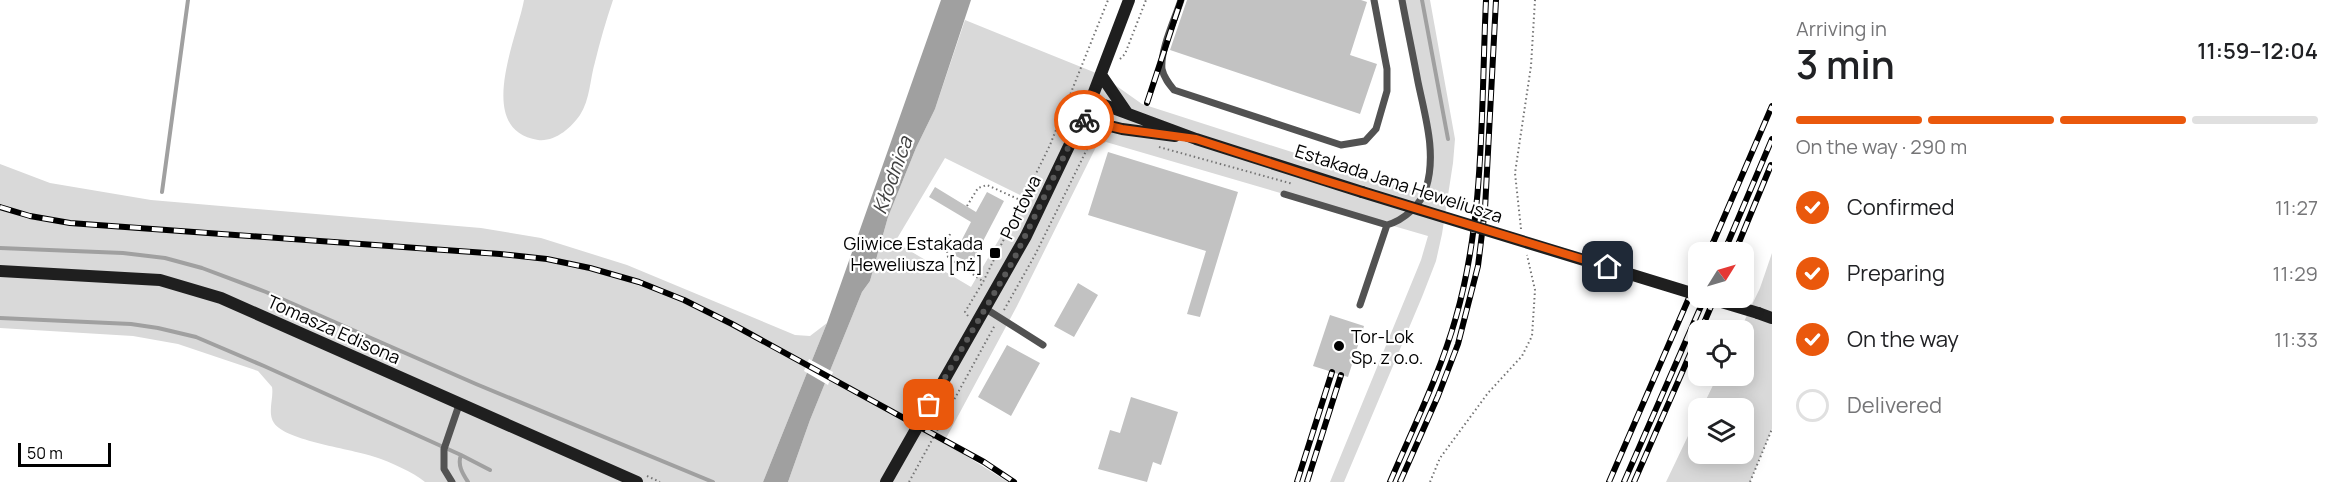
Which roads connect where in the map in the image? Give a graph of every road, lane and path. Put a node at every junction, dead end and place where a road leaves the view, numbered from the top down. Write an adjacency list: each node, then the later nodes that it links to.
1 (1108, 0): 17 (path)
2 (1129, 0): 8 (street, Portowa)
3 (1146, 0): 7 (path)
4 (1181, 0): 5 (lane)
5 (1374, 0)
6 (1402, 0): 20 (lane)
7 (1120, 59)
8 (1101, 75): 9 (street, Portowa); 10 (street)
9 (1091, 100): 10 (street, Estakada Jana Heweliusza); 11 (street, Portowa)
10 (1127, 112): 13 (street, Estakada Jana Heweliusza)
11 (1082, 119): 13 (street); 19 (street, Portowa)
12 (1107, 135): 29 (path)
13 (1196, 139): 25 (street, Estakada Jana Heweliusza, bridge)
14 (1153, 146): 15 (path)
15 (1294, 184)
16 (1284, 194): 20 (lane)
17 (1023, 201): 18 (path); 19 (path); 23 (path)
18 (967, 206)
19 (1039, 209): 24 (street, Portowa)
20 (1387, 225): 26 (lane)
21 (950, 234): 23 (path)
22 (0, 272): 33 (street, Tomasza Edisona)
23 (983, 282): 24 (path); 31 (path)
24 (997, 290): 28 (street, Portowa)
25 (1688, 292)
26 (1360, 305)
27 (1741, 308): 30 (street, bridge)
28 (986, 309): 29 (lane); 31 (street, Portowa)
29 (999, 318): 32 (lane); 38 (path)
30 (1772, 318)
31 (976, 324): 37 (street, Portowa)
32 (1044, 345)
33 (459, 405): 35 (lane); 36 (street, Tomasza Edisona)
34 (1772, 429): 39 (path)
35 (452, 482)
36 (637, 482)
37 (886, 482)
38 (909, 482)
39 (1750, 482)

